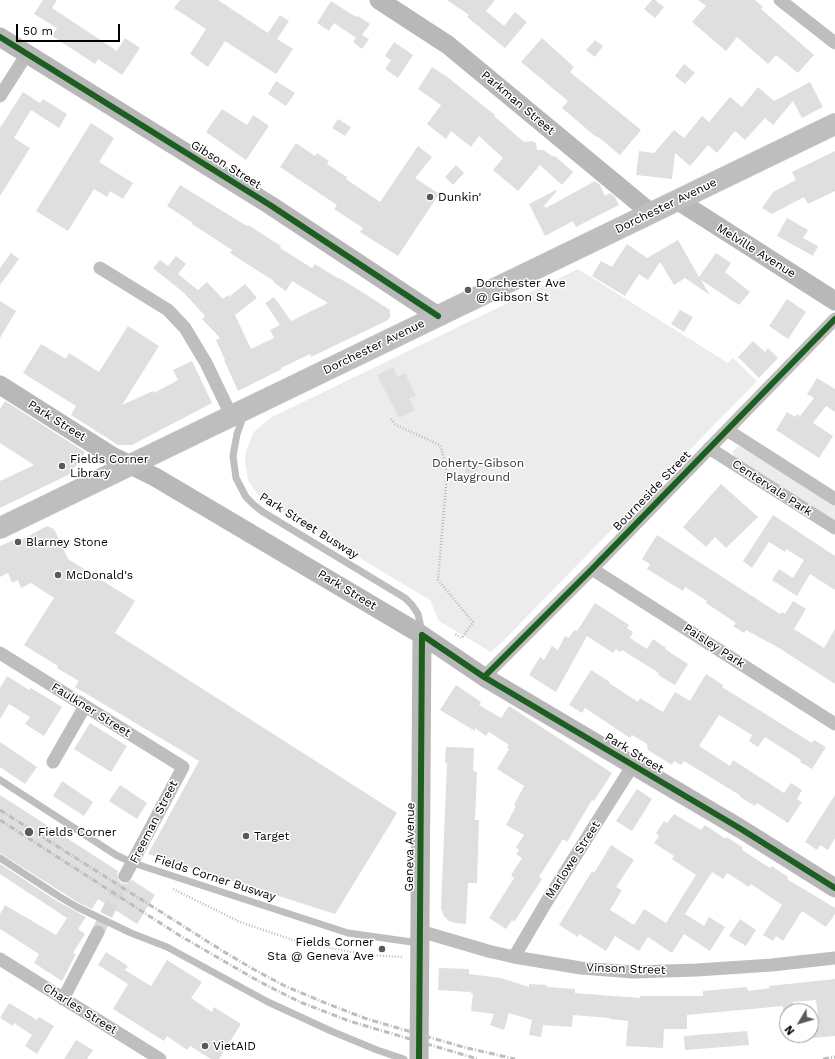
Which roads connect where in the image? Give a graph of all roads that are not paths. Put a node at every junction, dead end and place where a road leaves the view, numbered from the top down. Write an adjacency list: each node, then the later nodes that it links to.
1 (379, 0): 9 (street, Parkman Street)
2 (780, 0): 4 (street)
3 (0, 37): 5 (street, Gibson Street)
4 (835, 43)
5 (27, 54): 6 (street); 12 (street, Gibson Street)
6 (0, 96)
7 (835, 124): 8 (main road, Dorchester Avenue)
8 (677, 200): 9 (main road, Dorchester Avenue); 11 (street, Melville Avenue)
9 (652, 213): 12 (main road, Dorchester Avenue)
10 (100, 268): 15 (street)
11 (835, 302)
12 (438, 316): 15 (main road, Dorchester Avenue)
13 (835, 319): 16 (street, Bourneside Street)
14 (0, 385): 18 (street, Park Street)
15 (239, 413): 18 (main road, Dorchester Avenue); 23 (lane, Park Street Busway)
16 (727, 430): 17 (street, Bourneside Street); 19 (street, Centervale Park)
17 (709, 448): 21 (street, Centervale Park); 22 (street, Bourneside Street)
18 (130, 466): 20 (main road, Dorchester Avenue); 23 (street, Park Street)
19 (835, 499)
20 (0, 528)
21 (835, 528)
22 (592, 569): 25 (street, Bourneside Street); 27 (street, Paisley Park)
23 (422, 635): 25 (street, Park Street); 37 (street, Geneva Avenue)
24 (0, 653): 26 (street, Faulkner Street)
25 (484, 676): 29 (street, Park Street)
26 (86, 706): 28 (street); 30 (street, Faulkner Street)
27 (835, 724)
28 (53, 762)
29 (633, 765): 35 (street, Park Street); 38 (street, Marlowe Street)
30 (182, 767): 33 (street, Freeman Street)
31 (0, 780): 33 (lane, Fields Corner Busway)
32 (0, 858): 44 (lane)
33 (133, 863): 34 (street, Freeman Street); 37 (lane, Fields Corner Busway)
34 (126, 876)
35 (835, 888)
36 (98, 932): 41 (street)
37 (420, 937): 38 (street, Vinson Street); 45 (street, Geneva Avenue)
38 (514, 957): 39 (street, Vinson Street)
39 (835, 958)
40 (0, 959): 41 (street, Charles Street)
41 (63, 999): 42 (street, Charles Street)
42 (144, 1055): 43 (street, Charles Street)
43 (160, 1059)
44 (404, 1059)
45 (419, 1059)

